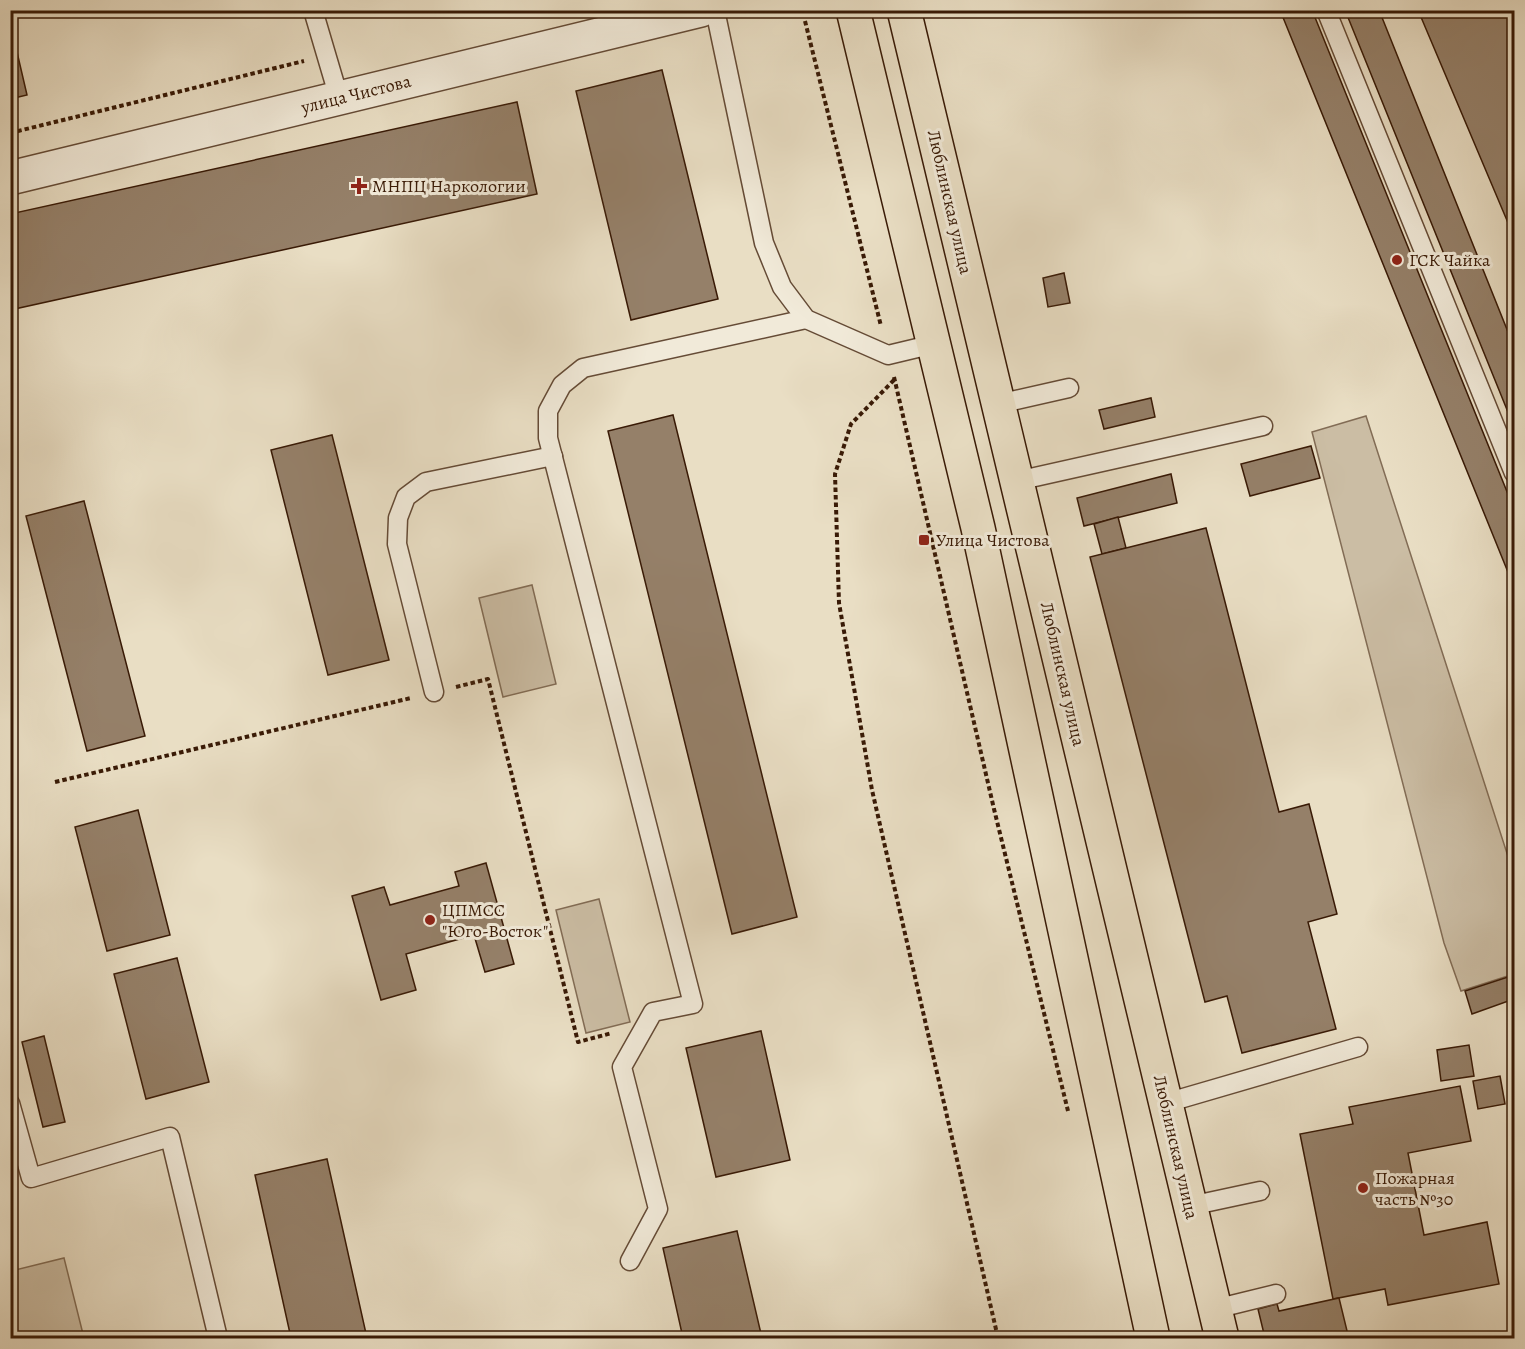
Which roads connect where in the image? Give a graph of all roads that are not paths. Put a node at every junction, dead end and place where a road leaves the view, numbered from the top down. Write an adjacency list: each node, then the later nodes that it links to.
1 (313, 10): 7 (lane)
2 (701, 10): 7 (street, улица Чистова)
3 (715, 10): 9 (lane)
4 (853, 10): 10 (main road)
5 (904, 10): 12 (main road, Люблинская улица)
6 (1326, 10): 15 (lane)
7 (339, 98): 8 (street, улица Чистова)
8 (10, 178)
9 (806, 319): 10 (lane); 14 (lane)
10 (934, 344): 27 (main road)
11 (1069, 388): 12 (lane)
12 (998, 404): 16 (main road, Люблинская улица)
13 (1263, 426): 16 (lane)
14 (553, 456): 17 (lane); 23 (lane)
15 (1515, 473)
16 (1017, 481): 20 (main road, Люблинская улица)
17 (434, 692)
18 (1358, 1047): 20 (lane)
19 (10, 1103): 26 (lane)
20 (1166, 1103): 22 (main road, Люблинская улица)
21 (1260, 1191): 22 (lane)
22 (1190, 1206): 25 (main road, Люблинская улица)
23 (630, 1261)
24 (1276, 1294): 25 (lane)
25 (1218, 1324)
26 (218, 1338)
27 (1154, 1338)

